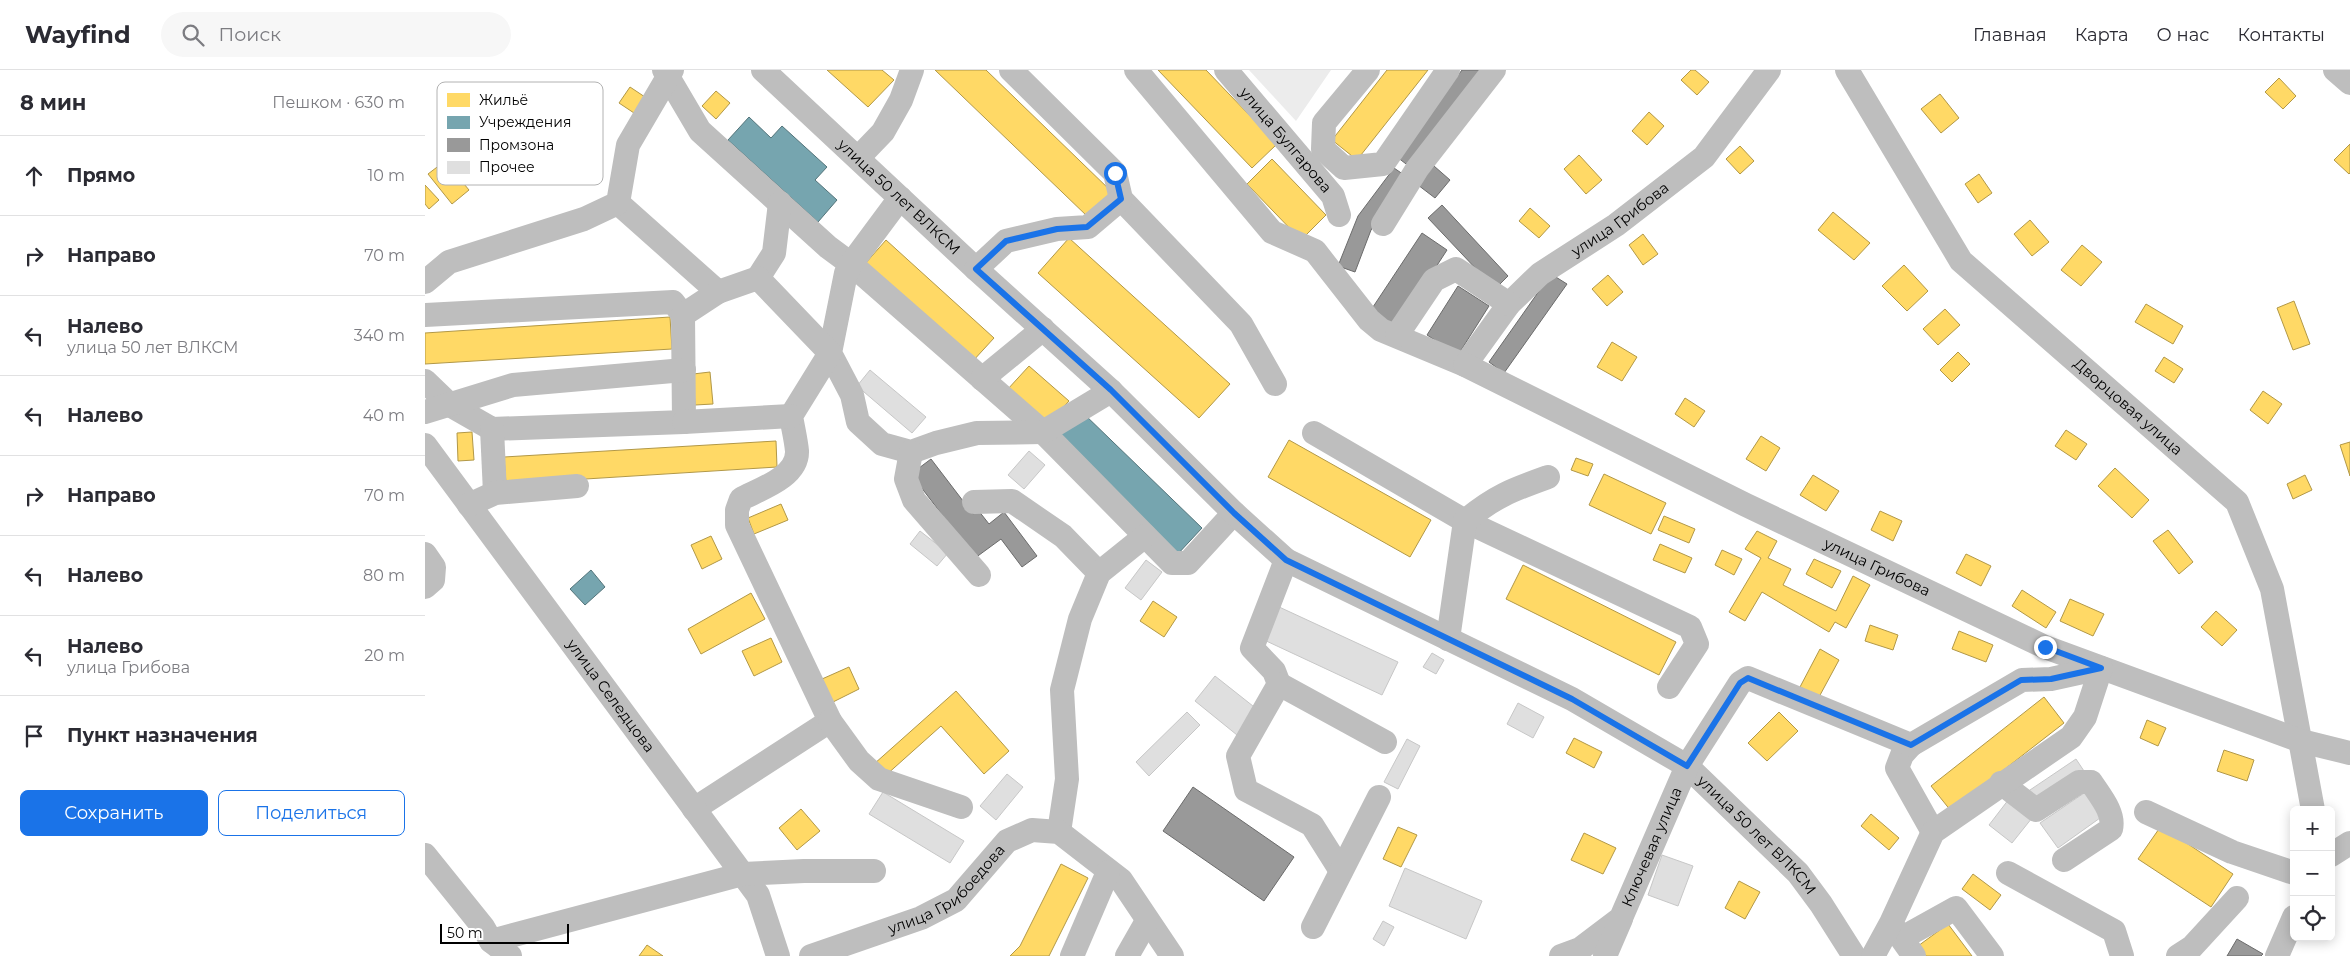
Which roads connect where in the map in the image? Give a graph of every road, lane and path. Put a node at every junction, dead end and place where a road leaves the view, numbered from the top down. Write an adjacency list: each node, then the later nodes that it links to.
1 (763, 70): 14 (street, улица 50 лет ВЛКСМ)
2 (912, 70): 14 (street)
3 (1011, 70): 16 (street)
4 (1136, 70): 30 (street)
5 (1226, 70): 19 (street, улица Булгарова)
6 (1368, 70): 7 (street)
7 (1448, 70)
8 (1494, 70): 20 (street)
9 (1769, 70): 26 (street, улица Грибова)
10 (1847, 70): 65 (street, Дворцовая улица)
11 (2335, 70): 13 (street)
12 (668, 73): 17 (street); 18 (street)
13 (2350, 83)
14 (858, 158): 15 (street, улица 50 лет ВЛКСМ)
15 (900, 198): 21 (street); 22 (street, улица 50 лет ВЛКСМ)
16 (1121, 199): 22 (street); 36 (street)
17 (618, 203): 24 (street); 25 (street)
18 (780, 203): 21 (street); 23 (street)
19 (1339, 215)
20 (1383, 224)
21 (851, 264): 31 (street); 34 (street)
22 (976, 269): 29 (street, улица 50 лет ВЛКСМ)
23 (758, 278): 25 (street); 31 (street)
24 (425, 282)
25 (717, 292): 28 (street)
26 (1509, 304): 30 (street); 32 (street, улица Грибова)
27 (425, 315): 28 (street)
28 (683, 315): 33 (street)
29 (1043, 329): 34 (street); 37 (street, улица 50 лет ВЛКСМ)
30 (1397, 335): 32 (street, улица Грибова)
31 (830, 353): 40 (street); 46 (street)
32 (1465, 365): 61 (street, улица Грибова)
33 (684, 370): 38 (street); 41 (street)
34 (982, 379): 43 (street)
35 (425, 381): 38 (street)
36 (1275, 384)
37 (1111, 390): 43 (street); 52 (street, улица 50 лет ВЛКСМ)
38 (450, 405): 39 (street); 42 (street)
39 (425, 412)
40 (791, 416): 41 (street); 64 (street)
41 (684, 422): 42 (street)
42 (492, 428): 49 (street)
43 (1043, 432): 46 (street); 54 (street)
44 (1313, 433): 53 (street)
45 (425, 445): 51 (street, улица Селедцова)
46 (911, 452): 58 (street)
47 (1549, 477): 53 (street)
48 (577, 486): 49 (street)
49 (495, 493): 51 (street)
50 (974, 502): 57 (street)
51 (469, 505): 74 (street, улица Селедцова)
52 (1234, 513): 54 (street); 56 (street, улица 50 лет ВЛКСМ)
53 (1465, 521): 60 (street); 63 (street)
54 (1145, 536): 57 (street)
55 (425, 554): 59 (street)
56 (1286, 560): 60 (street, улица 50 лет ВЛКСМ); 62 (street)
57 (1099, 573): 76 (street)
58 (979, 576)
59 (425, 587)
60 (1448, 639): 69 (street, улица 50 лет ВЛКСМ)
61 (2101, 668): 65 (street, улица Грибова); 67 (street); 70 (street)
62 (1279, 684): 66 (street); 83 (street)
63 (1669, 687)
64 (830, 721): 73 (street); 74 (street)
65 (2301, 741): 68 (street); 72 (street, Дворцовая улица)
66 (1385, 742)
67 (1911, 745): 69 (street, Ключевая улица); 77 (street)
68 (2350, 754)
69 (1687, 766): 89 (street, Ключевая улица); 103 (street, улица 50 лет ВЛКСМ)
70 (2001, 783): 77 (street); 81 (street)
71 (1379, 797): 83 (street)
72 (2312, 806)
73 (961, 808)
74 (694, 809): 87 (street, улица Селедцова)
75 (2145, 812): 85 (street)
76 (1059, 832): 84 (street); 97 (street, улица Грибоедова)
77 (1933, 832): 93 (street)
78 (2350, 842): 79 (street)
79 (2335, 852)
80 (425, 855): 94 (street)
81 (2064, 860)
82 (874, 871): 87 (street)
83 (1341, 871): 91 (street)
84 (1108, 872): 90 (street); 98 (street)
85 (2290, 872)
86 (2008, 873): 106 (street)
87 (743, 874): 94 (street); 96 (street, улица Селедцова)
88 (2237, 898): 107 (street)
89 (1621, 918): 101 (street, Ключевая улица); 102 (street)
90 (1147, 921): 99 (street); 100 (street)
91 (1313, 926)
92 (2290, 926): 108 (street)
93 (1903, 939): 104 (street); 105 (street)
94 (491, 941): 95 (street)
95 (511, 956)
96 (778, 956)
97 (811, 956)
98 (1072, 956)
99 (1127, 956)
100 (1172, 956)
101 (1561, 956)
102 (1605, 956)
103 (1854, 956)
104 (1873, 956)
105 (1992, 956)
106 (2122, 956)
107 (2178, 956)
108 (2277, 956)

